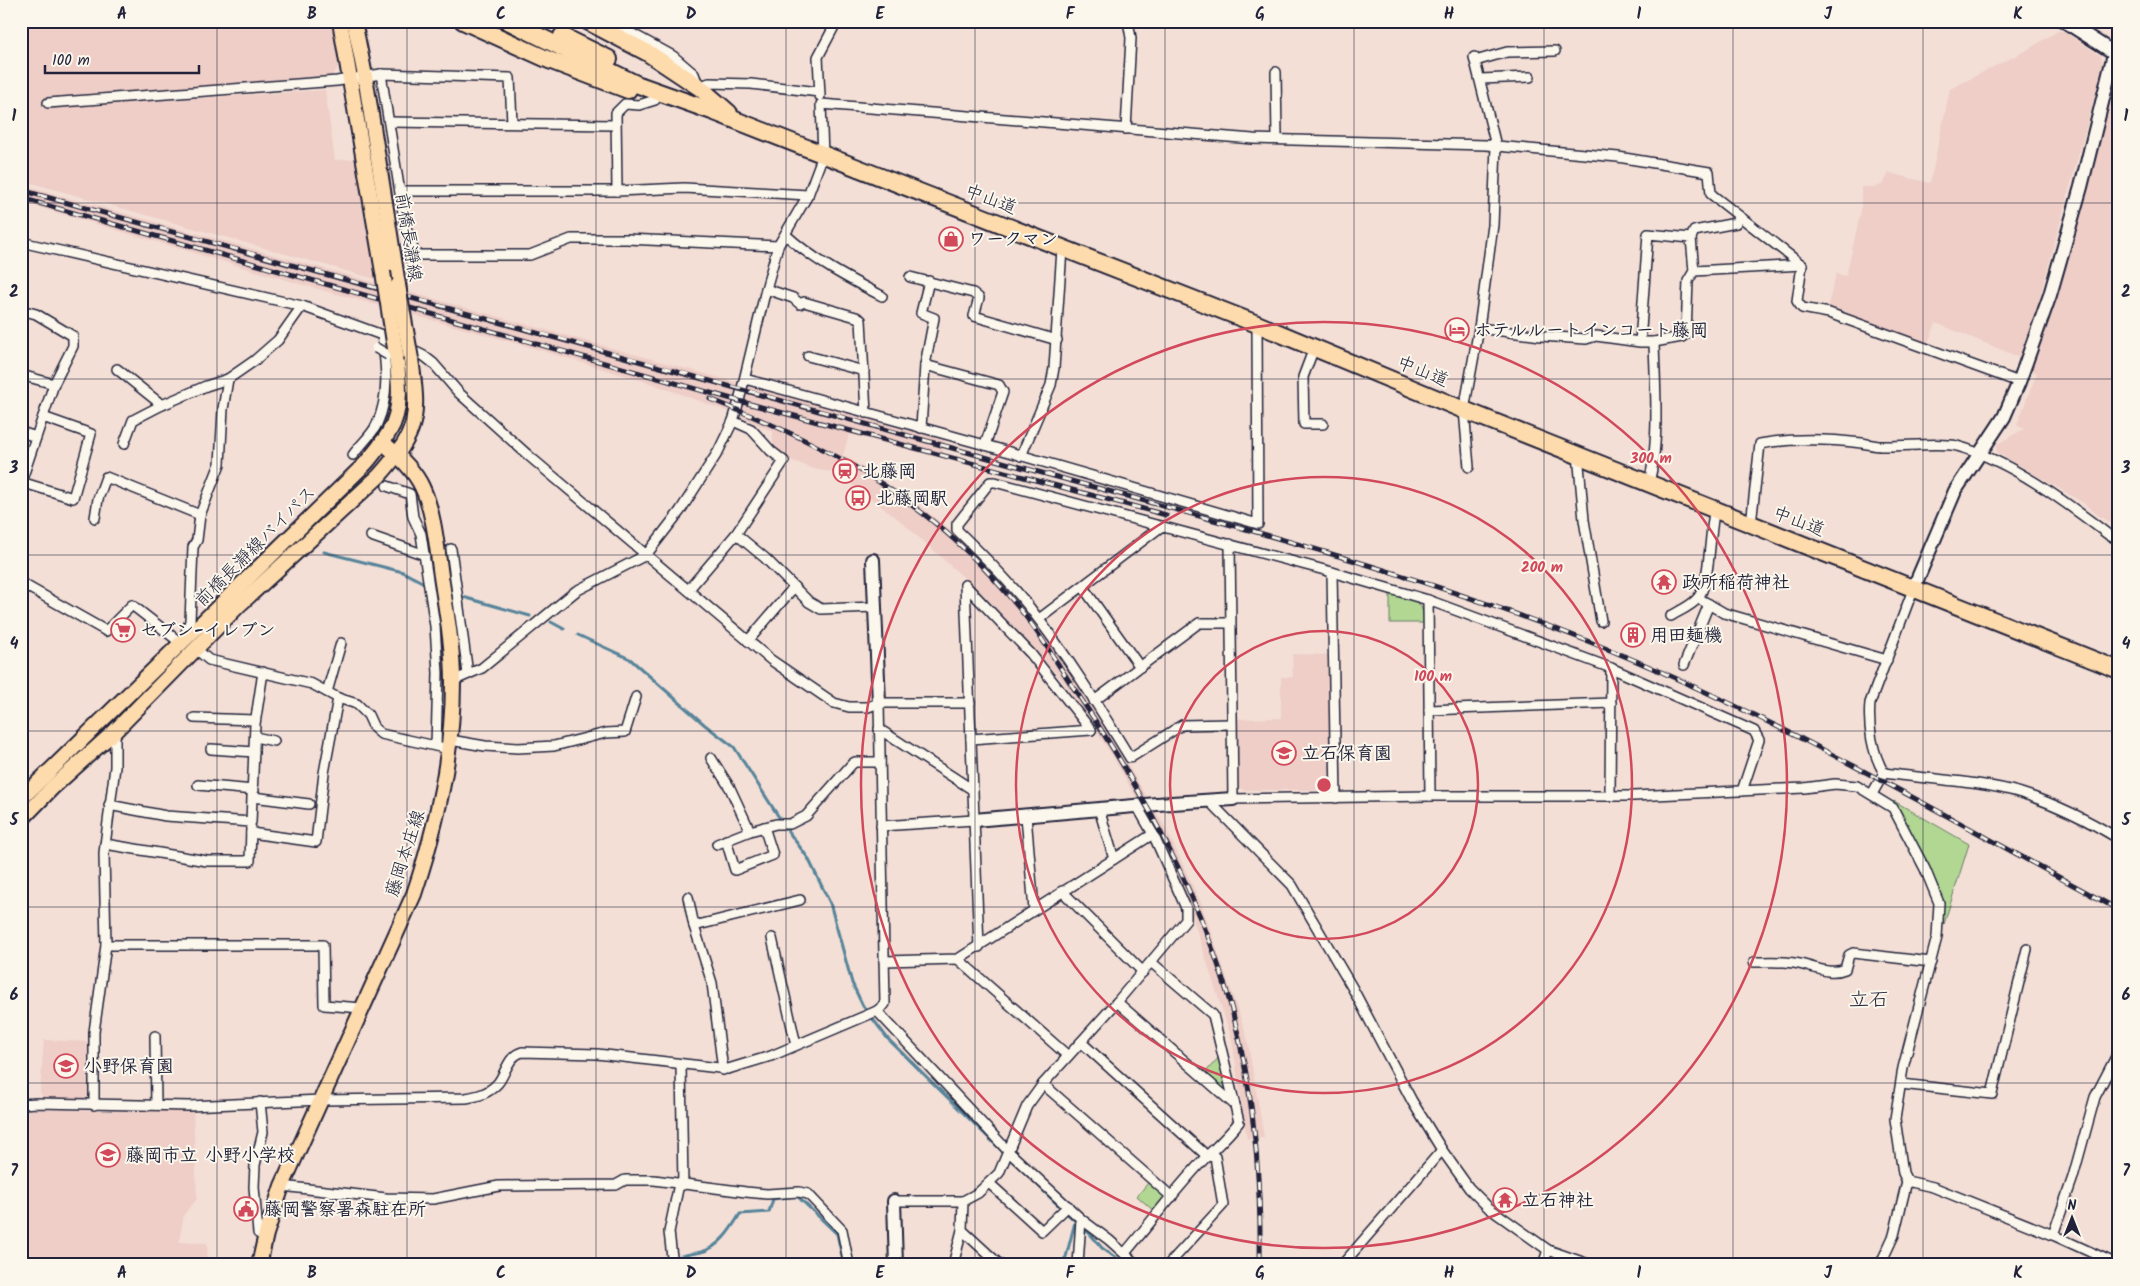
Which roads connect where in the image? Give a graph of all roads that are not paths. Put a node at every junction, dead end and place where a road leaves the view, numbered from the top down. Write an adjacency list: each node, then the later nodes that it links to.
1 (351, 21): 14 (main road, 前橋長瀞線); 16 (main road, 前橋長瀞線)
2 (463, 21): 20 (highway)
3 (508, 21): 23 (highway, 中山道)
4 (533, 21): 23 (highway, 中山道)
5 (587, 21): 18 (highway)
6 (609, 21): 18 (street)
7 (837, 21): 19 (street)
8 (1128, 21): 28 (street)
9 (2064, 21): 11 (street)
10 (1555, 50): 17 (street)
11 (2116, 55): 65 (street)
12 (1276, 72): 29 (street)
13 (381, 74): 14 (street); 24 (street); 25 (street)
14 (364, 76): 16 (street); 81 (main road, 前橋長瀞線, bridge)
15 (1530, 77): 17 (street)
16 (350, 78): 21 (street); 57 (main road, 前橋長瀞線, bridge)
17 (1480, 80): 30 (street)
18 (699, 87): 19 (street); 26 (highway)
19 (820, 92): 22 (street)
20 (655, 100): 26 (highway); 27 (street)
21 (48, 102)
22 (821, 104): 28 (street); 31 (street)
23 (712, 111): 26 (highway, 中山道)
24 (389, 122): 25 (street); 32 (street)
25 (512, 123): 27 (street)
26 (742, 124): 31 (highway, 中山道)
27 (615, 125): 33 (street)
28 (1126, 129): 29 (street)
29 (1277, 138): 30 (street)
30 (1496, 146): 35 (street); 50 (street)
31 (823, 155): 34 (street); 40 (highway, 中山道)
32 (400, 191): 33 (street); 39 (street)
33 (617, 191): 34 (street)
34 (808, 195): 36 (street)
35 (1738, 216): 37 (street); 41 (street)
36 (786, 235): 39 (street); 46 (street)
37 (1690, 238): 42 (street); 53 (street)
38 (21, 242): 47 (street)
39 (778, 246): 45 (street)
40 (1062, 249): 49 (highway, 中山道); 52 (street)
41 (1802, 265): 42 (street); 65 (street)
42 (1694, 271): 54 (street)
43 (910, 277): 44 (street)
44 (929, 281): 52 (street); 59 (street)
45 (766, 289): 61 (street); 64 (street)
46 (882, 296)
47 (302, 306): 51 (street); 63 (street)
48 (21, 310): 66 (street)
49 (1257, 324): 56 (highway, 中山道); 83 (street)
50 (1479, 328): 53 (street); 68 (street)
51 (382, 334): 80 (street); 99 (street)
52 (1057, 340): 83 (street)
53 (1640, 342): 54 (street)
54 (1654, 342): 86 (street)
55 (376, 348): 57 (street, bridge)
56 (1314, 348): 68 (highway, 中山道); 72 (street)
57 (392, 355): 76 (main road, 前橋長瀞線バイパス)
58 (808, 356): 61 (street)
59 (925, 365): 73 (street); 78 (street)
60 (117, 370): 67 (street)
61 (864, 371): 69 (street)
62 (21, 375): 66 (street)
63 (228, 379): 67 (street); 89 (street)
64 (745, 379): 69 (street); 71 (street)
65 (2019, 382): 82 (street)
66 (54, 384): 70 (street)
67 (162, 405): 77 (street)
68 (1464, 410): 79 (highway, 中山道); 84 (street)
69 (866, 413): 73 (street)
70 (43, 417): 75 (street); 85 (street)
71 (733, 421): 93 (street); 99 (street)
72 (1323, 424)
73 (921, 428): 78 (street)
74 (21, 432): 75 (street)
75 (36, 437): 85 (street)
76 (382, 442): 81 (main road, 藤岡本庄線); 117 (main road, 前橋長瀞線バイパス)
77 (124, 444)
78 (985, 445): 83 (street)
79 (1578, 454): 86 (highway, 中山道); 113 (street)
80 (353, 455)
81 (398, 455): 118 (main road, 前橋長瀞線バイパス); 126 (main road, 藤岡本庄線)
82 (1979, 455): 91 (street); 95 (street); 104 (street)
83 (1021, 456)
84 (1469, 467)
85 (21, 482)
86 (1649, 482): 88 (highway, 中山道)
87 (387, 486): 98 (street)
88 (1715, 509): 91 (highway, 中山道); 107 (street)
89 (200, 515): 90 (street); 117 (street)
90 (95, 518)
91 (1752, 524): 104 (highway, 中山道)
92 (1162, 526): 96 (street); 105 (street); 112 (street)
93 (736, 534): 103 (street); 106 (street)
94 (371, 536): 98 (street)
95 (2119, 539)
96 (1230, 544): 101 (street); 114 (street)
97 (451, 549): 125 (street)
98 (425, 555): 143 (street)
99 (646, 555): 106 (street); 125 (street)
100 (873, 560): 110 (street)
101 (1332, 572): 108 (street); 156 (street)
102 (21, 583): 117 (street)
103 (794, 587): 110 (street); 115 (street)
104 (1914, 587): 119 (street); 123 (highway, 中山道)
105 (1083, 588): 112 (street); 121 (street)
106 (689, 589): 115 (street)
107 (1698, 598): 109 (street); 111 (street)
108 (1428, 600): 122 (street); 134 (street)
109 (1709, 604): 119 (street); 120 (street)
110 (875, 607): 131 (street)
111 (1671, 616)
112 (1039, 619): 130 (street)
113 (1601, 621)
114 (1230, 623): 121 (street); 137 (street)
115 (748, 641): 131 (street)
116 (341, 643): 127 (street)
117 (182, 644): 158 (main road, 前橋長瀞線バイパス)
118 (196, 649): 124 (street); 139 (main road, 前橋長瀞線バイパス)
119 (1887, 660): 148 (street)
120 (1684, 666)
121 (1140, 667): 130 (street)
122 (1611, 668): 133 (street); 151 (street)
123 (2119, 670)
124 (263, 672): 127 (street); 136 (street)
125 (468, 674): 126 (street)
126 (453, 681): 143 (main road, 藤岡本庄線)
127 (327, 692): 129 (street)
128 (636, 697): 143 (street)
129 (338, 698): 143 (street); 171 (street)
130 (1094, 701): 137 (street)
131 (879, 703): 132 (street); 138 (street)
132 (970, 703): 141 (street); 141 (street)
133 (1611, 703): 134 (street); 155 (street)
134 (1429, 710): 154 (street)
135 (194, 718): 136 (street)
136 (255, 720): 140 (street)
137 (1231, 724): 157 (street)
138 (879, 730): 147 (street); 150 (street)
139 (115, 731): 161 (street); 165 (main road, 前橋長瀞線バイパス)
140 (254, 738): 142 (street); 145 (street)
141 (971, 739): 150 (street)
142 (274, 741)
143 (445, 745): 194 (main road, 藤岡本庄線)
144 (211, 749): 145 (street)
145 (254, 752): 152 (street)
146 (711, 758): 170 (street)
147 (880, 762): 168 (street); 169 (street)
148 (1884, 773): 153 (street); 173 (street)
149 (198, 785): 152 (street)
150 (973, 790): 166 (street)
151 (1742, 791): 153 (street); 155 (street)
152 (254, 793): 160 (street); 167 (street)
153 (1872, 794): 191 (street)
154 (1430, 796): 155 (street); 156 (street)
155 (1610, 796)
156 (1336, 798): 157 (street)
157 (1233, 799): 159 (street)
158 (21, 800)
159 (1208, 800): 162 (street); 211 (street)
160 (309, 804)
161 (109, 805): 167 (street); 175 (street)
162 (1137, 806): 163 (street); 172 (street)
163 (1100, 809): 164 (street); 177 (street)
164 (1026, 816): 166 (street); 181 (street)
165 (21, 820)
166 (974, 820): 168 (street); 185 (street)
167 (251, 822): 171 (street)
168 (881, 826): 188 (street)
169 (764, 827): 170 (street); 174 (street)
170 (750, 831): 174 (street)
171 (251, 833): 175 (street)
172 (1153, 834): 177 (street); 189 (street)
173 (2119, 839)
174 (726, 840): 176 (street)
175 (105, 844): 184 (street)
176 (717, 844)
177 (1114, 859): 178 (street)
178 (1062, 891): 181 (street); 192 (street)
179 (688, 897): 182 (street)
180 (800, 900): 182 (street)
181 (1034, 910): 185 (street)
182 (694, 926): 202 (street)
183 (772, 938): 198 (street)
184 (106, 944): 194 (street); 208 (street)
185 (978, 947): 187 (street)
186 (2027, 949): 204 (street)
187 (958, 959): 188 (street); 200 (street)
188 (884, 961): 195 (street)
189 (1151, 962): 192 (street); 210 (street)
190 (1754, 962): 191 (street)
191 (1931, 962): 204 (street)
192 (1143, 972): 193 (street)
193 (1117, 1002): 197 (street); 210 (street)
194 (362, 1008): 205 (main road, 藤岡本庄線)
195 (877, 1011): 198 (street); 212 (street)
196 (155, 1036): 209 (street)
197 (1081, 1042): 200 (street); 213 (street)
198 (796, 1045): 202 (street)
199 (2119, 1051): 224 (street)
200 (1068, 1056): 203 (street)
201 (681, 1065): 202 (street); 205 (street); 216 (street)
202 (723, 1070)
203 (1043, 1084): 212 (street); 218 (street)
204 (1901, 1084): 215 (street)
205 (322, 1100): 206 (street); 217 (main road, 藤岡本庄線)
206 (260, 1102): 209 (street); 225 (street)
207 (21, 1104): 208 (street)
208 (94, 1105): 209 (street)
209 (156, 1105)
210 (1235, 1105): 213 (street)
211 (1442, 1150): 226 (street); 237 (street)
212 (1009, 1152): 214 (street); 221 (street)
213 (1207, 1156): 218 (street); 236 (street)
214 (989, 1182): 220 (street); 221 (street)
215 (1907, 1182): 224 (street); 240 (street)
216 (681, 1185): 217 (street); 229 (street); 230 (street)
217 (282, 1186): 225 (main road, 藤岡本庄線)
218 (1172, 1197): 227 (street)
219 (894, 1201): 220 (street); 231 (street)
220 (963, 1201): 223 (street)
221 (1068, 1206): 222 (street)
222 (1081, 1219): 227 (street); 234 (street)
223 (962, 1230): 232 (street); 233 (street)
224 (2053, 1235): 241 (street)
225 (265, 1237): 228 (main road, 藤岡本庄線)
226 (1548, 1250): 238 (street); 239 (street)
227 (1125, 1253): 235 (street)
228 (258, 1265)
229 (669, 1265)
230 (849, 1265)
231 (896, 1265)
232 (953, 1265)
233 (1000, 1265)
234 (1078, 1265)
235 (1137, 1265)
236 (1168, 1265)
237 (1342, 1265)
238 (1543, 1265)
239 (1591, 1265)
240 (1880, 1265)
241 (2119, 1265)

